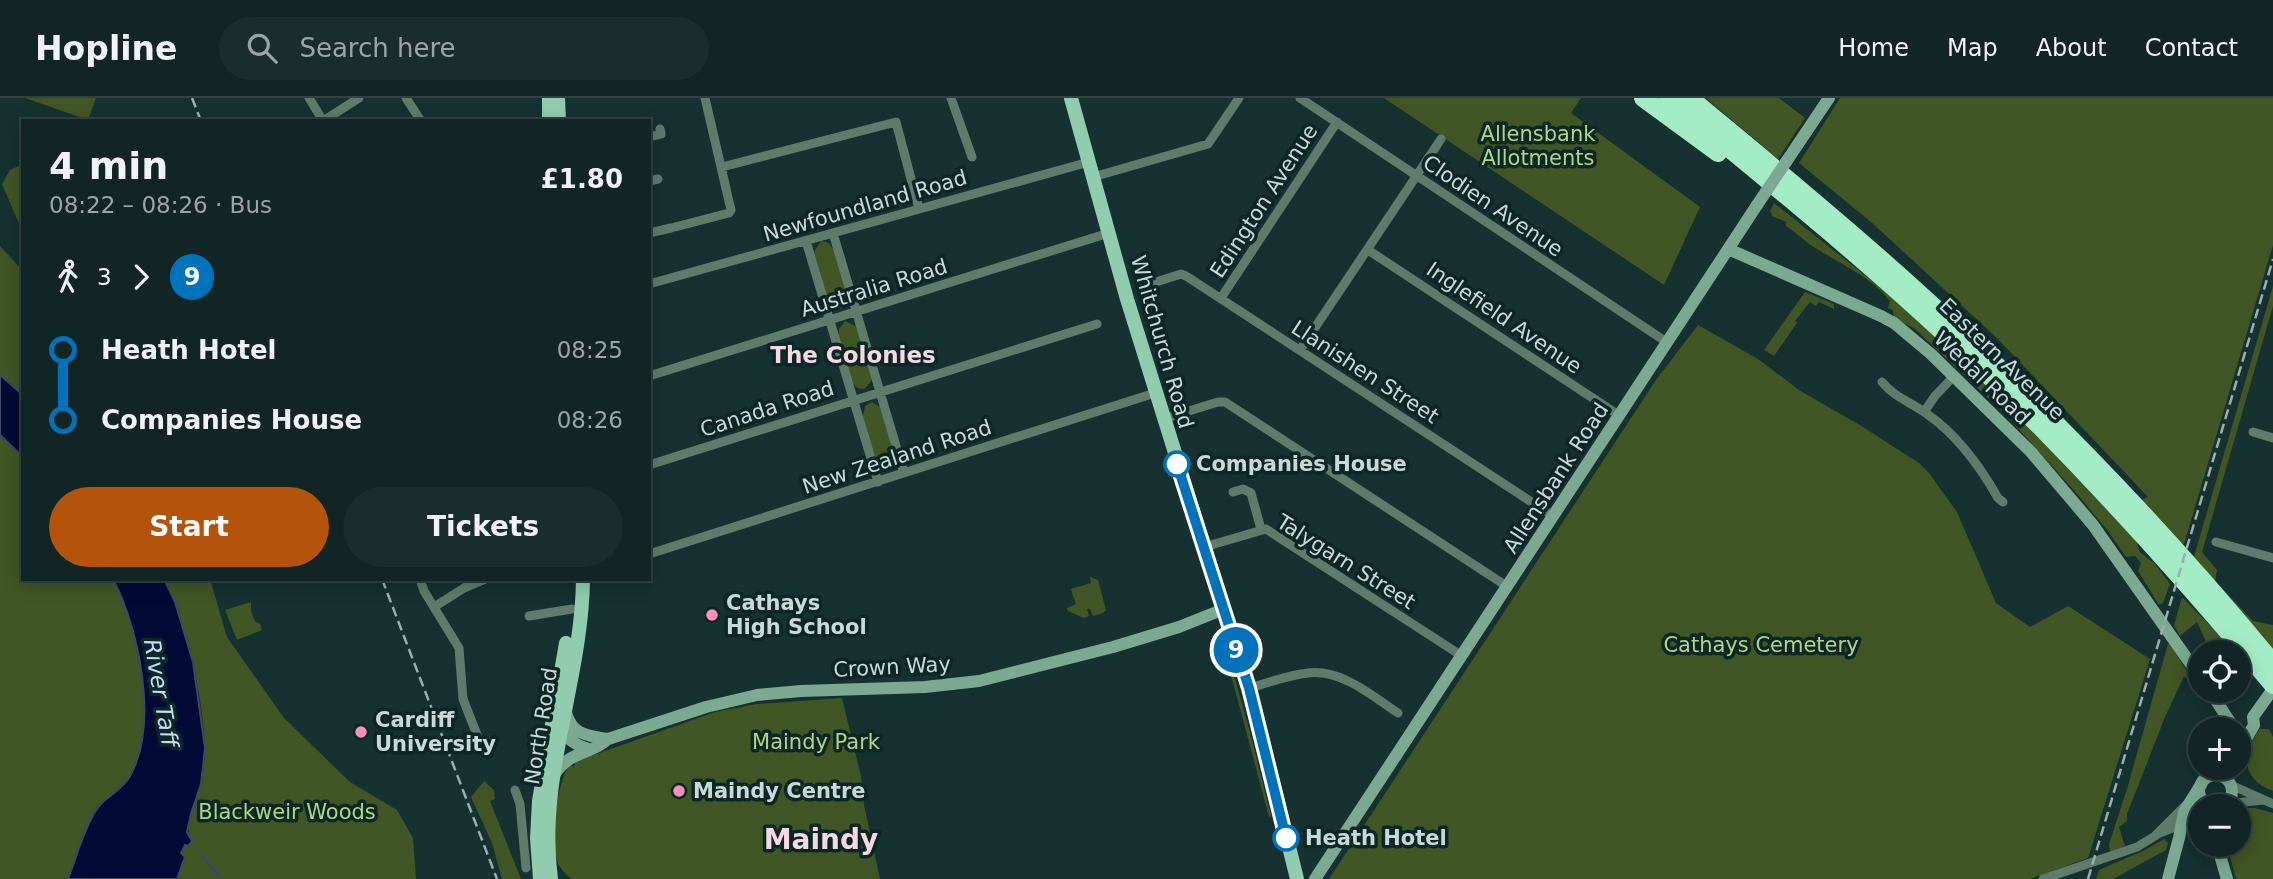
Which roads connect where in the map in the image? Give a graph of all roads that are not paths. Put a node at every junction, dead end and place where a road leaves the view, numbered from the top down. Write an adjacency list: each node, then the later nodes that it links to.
1 (309, 98): 15 (street)
2 (359, 98): 16 (street)
3 (406, 98): 17 (street)
4 (549, 98): 18 (main road)
5 (558, 98): 19 (main road)
6 (705, 98): 26 (street)
7 (951, 98): 24 (street)
8 (1071, 98): 25 (main road, Whitchurch Road)
9 (1239, 98): 28 (street)
10 (1300, 98): 20 (street, Clodien Avenue)
11 (1643, 98): 30 (highway)
12 (1668, 98): 30 (highway, Eastern Avenue)
13 (1690, 98): 78 (highway, Eastern Avenue)
14 (1829, 98): 35 (street, Allensbank Road, bridge)
15 (322, 119)
16 (326, 119)
17 (420, 119)
18 (549, 119)
19 (559, 119)
20 (1337, 122): 27 (street, Clodien Avenue); 39 (street, Edington Avenue)
21 (660, 128): 22 (street)
22 (651, 136)
23 (1441, 139): 27 (street)
24 (972, 157)
25 (1089, 162): 28 (main road, Whitchurch Road); 29 (street, Newfoundland Road)
26 (722, 167): 29 (street); 31 (street)
27 (1416, 176): 36 (street); 43 (street, Clodien Avenue)
28 (1093, 177): 33 (main road, Whitchurch Road)
29 (919, 209): 32 (street, Newfoundland Road)
30 (1816, 220): 78 (highway, Eastern Avenue)
31 (651, 232)
32 (833, 233): 34 (street, Newfoundland Road); 40 (street)
33 (1109, 233): 40 (street, Australia Road); 49 (main road, Whitchurch Road)
34 (806, 241): 37 (street, Newfoundland Road); 41 (street)
35 (1728, 249): 43 (street, Allensbank Road); 46 (street, Wedal Road)
36 (1368, 250): 44 (street); 52 (street, Inglefield Avenue)
37 (651, 283)
38 (1153, 283): 39 (street, Llanishen Street)
39 (1221, 298): 44 (street, Llanishen Street)
40 (856, 312): 41 (street, Australia Road); 48 (street)
41 (830, 320): 45 (street, Australia Road); 50 (street)
42 (1097, 324): 48 (street, Canada Road)
43 (1668, 343): 52 (street, Allensbank Road)
44 (1300, 350): 61 (street, Llanishen Street)
45 (651, 375)
46 (1954, 376): 51 (street); 77 (street, Wedal Road)
47 (1882, 382): 51 (street)
48 (880, 392): 50 (street, Canada Road); 57 (street)
49 (1155, 393): 53 (main road, Whitchurch Road); 57 (street, New Zealand Road)
50 (854, 400): 56 (street, Canada Road); 58 (street)
51 (1924, 412): 60 (street)
52 (1620, 416): 61 (street, Allensbank Road)
53 (1163, 419): 64 (main road, Whitchurch Road); 71 (street)
54 (2253, 432): 55 (street)
55 (2273, 438)
56 (651, 464)
57 (904, 473): 58 (street, New Zealand Road)
58 (878, 482): 65 (street, New Zealand Road)
59 (1233, 492): 62 (street)
60 (2003, 502)
61 (1553, 516): 71 (street, Allensbank Road)
62 (1261, 529): 64 (street, Talygarn Street); 76 (street, Talygarn Street)
63 (2216, 542): 66 (street)
64 (1204, 547): 74 (main road, Whitchurch Road)
65 (651, 554)
66 (2273, 558)
67 (421, 581): 72 (street)
68 (480, 581): 72 (street)
69 (574, 581): 73 (main road, North Road)
70 (583, 581): 82 (main road, North Road)
71 (1508, 587): 76 (street, Allensbank Road)
72 (434, 607): 88 (street)
73 (572, 609): 75 (street); 82 (main road, North Road)
74 (1225, 614): 80 (main road, Whitchurch Road); 86 (street, Crown Way)
75 (529, 616)
76 (1462, 656): 110 (street, Allensbank Road)
77 (2188, 660)
78 (2266, 662): 79 (highway, Eastern Avenue)
79 (2273, 687): 83 (street)
80 (1249, 688): 81 (street); 109 (main road, Whitchurch Road)
81 (1398, 713)
82 (560, 715): 85 (main road, North Road); 86 (street); 104 (main road, North Road)
83 (2253, 717): 84 (street)
84 (2251, 730)
85 (561, 732): 87 (street); 89 (main road, North Road)
86 (608, 739): 87 (street, Crown Way)
87 (589, 749): 89 (street, Crown Way)
88 (485, 751)
89 (554, 775): 108 (main road, North Road)
90 (2204, 780): 92 (street)
91 (2232, 780): 93 (street)
92 (2202, 783): 93 (street); 95 (street); 100 (street)
93 (2231, 784): 96 (street); 97 (street)
94 (515, 790): 104 (street)
95 (2199, 794)
96 (2232, 794)
97 (2263, 800): 98 (street); 99 (street)
98 (2251, 802)
99 (2273, 804)
100 (2187, 805): 102 (street); 103 (street)
101 (2188, 822): 102 (street)
102 (2180, 825): 103 (street); 112 (street)
103 (2158, 834): 111 (street)
104 (530, 838): 106 (street); 107 (main road, North Road)
105 (2221, 857): 113 (street)
106 (526, 868)
107 (540, 879)
108 (552, 879)
109 (1297, 879)
110 (1315, 879)
111 (2043, 879)
112 (2168, 879)
113 (2227, 879)

